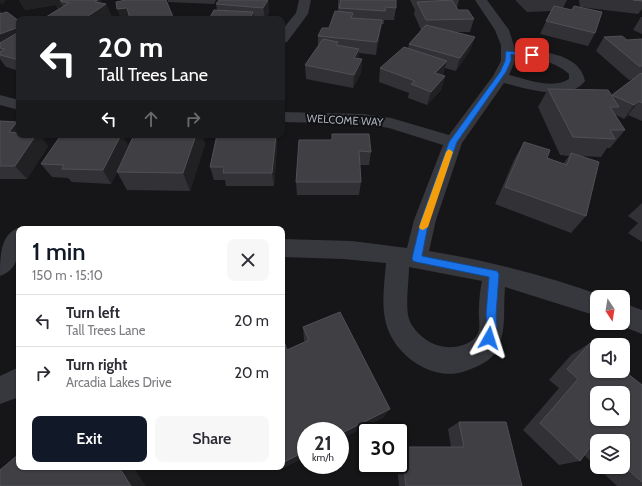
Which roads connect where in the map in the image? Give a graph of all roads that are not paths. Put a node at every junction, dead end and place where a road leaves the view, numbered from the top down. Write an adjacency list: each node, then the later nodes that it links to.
1 (305, 0): 3 (street)
2 (481, 0): 4 (street)
3 (285, 35)
4 (508, 52): 5 (street); 5 (street)
5 (500, 77): 9 (street)
6 (0, 100): 7 (street)
7 (16, 104)
8 (285, 117): 9 (street, WELCOME WAY)
9 (453, 142): 12 (street)
10 (12, 237): 13 (street)
11 (285, 248): 12 (street)
12 (407, 257): 14 (street); 14 (street)
13 (0, 266)
14 (494, 274): 15 (street)
15 (590, 303)
16 (630, 318): 17 (street)
17 (642, 322)
18 (16, 383): 19 (street)
19 (0, 390)

